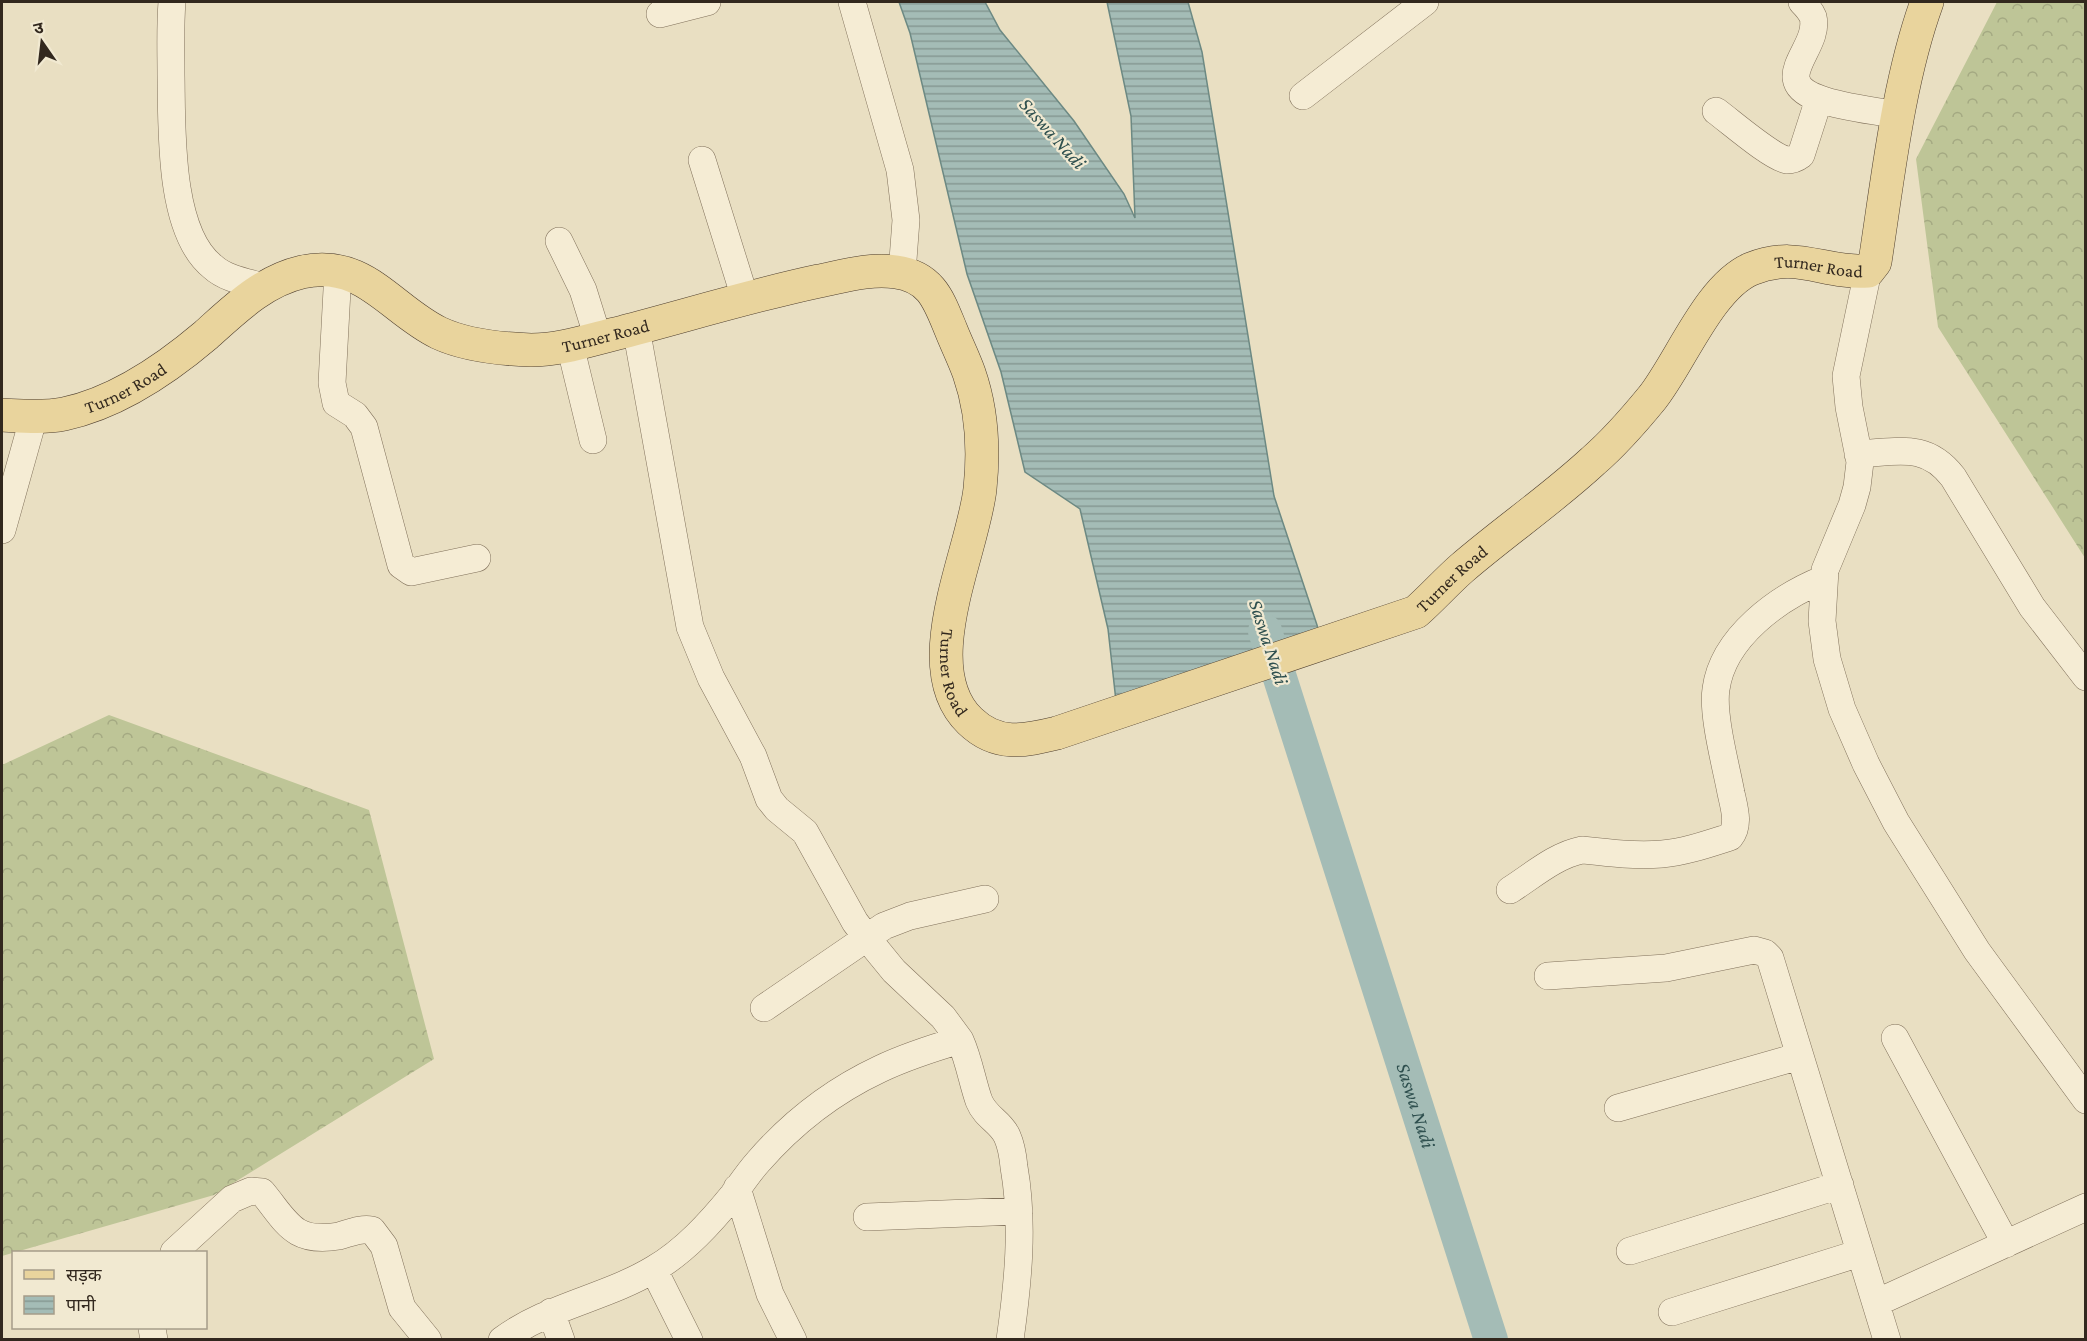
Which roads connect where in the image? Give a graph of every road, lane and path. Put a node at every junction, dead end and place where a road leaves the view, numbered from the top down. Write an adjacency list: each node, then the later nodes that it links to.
1 (172, 2): 17 (street)
2 (706, 2): 7 (street)
3 (852, 2): 16 (street)
4 (1425, 2): 8 (street)
5 (1802, 2): 9 (street)
6 (1927, 2): 11 (main road, Turner Road)
7 (660, 14)
8 (1303, 96)
9 (1819, 99): 10 (street); 11 (street)
10 (1716, 111)
11 (1898, 115): 15 (main road, Turner Road)
12 (702, 160): 18 (street)
13 (559, 241): 20 (street)
14 (338, 271): 17 (main road, Turner Road); 20 (main road, Turner Road); 26 (street)
15 (1868, 271): 16 (main road, Turner Road); 24 (street)
16 (902, 273): 18 (main road, Turner Road)
17 (264, 287): 22 (main road, Turner Road)
18 (745, 298): 19 (main road, Turner Road)
19 (636, 328): 20 (main road, Turner Road); 31 (street)
20 (584, 342): 23 (street)
21 (2, 415): 22 (main road, Turner Road)
22 (34, 416): 25 (street)
23 (593, 440)
24 (1858, 454): 27 (street); 28 (street)
25 (2, 530)
26 (477, 558)
27 (1824, 579): 29 (street); 37 (street)
28 (2085, 677)
29 (1510, 890)
30 (986, 899): 31 (street)
31 (867, 938): 33 (street); 35 (street)
32 (1548, 976): 36 (street)
33 (764, 1008)
34 (1895, 1038): 44 (street)
35 (960, 1040): 40 (street); 42 (street)
36 (1800, 1056): 38 (street); 39 (street)
37 (2085, 1100)
38 (1618, 1108)
39 (1840, 1185): 46 (street); 47 (street)
40 (737, 1188): 48 (street); 56 (street)
41 (2085, 1207): 44 (street)
42 (1019, 1211): 43 (street); 57 (street)
43 (867, 1218)
44 (2006, 1244): 49 (street)
45 (175, 1251): 52 (street)
46 (1630, 1251)
47 (1860, 1253): 49 (street); 51 (street)
48 (654, 1269): 50 (street); 55 (street)
49 (1876, 1303): 58 (street)
50 (550, 1312): 53 (street); 54 (street)
51 (1672, 1312)
52 (428, 1340)
53 (502, 1340)
54 (561, 1340)
55 (689, 1340)
56 (793, 1340)
57 (1010, 1340)
58 (1887, 1340)

